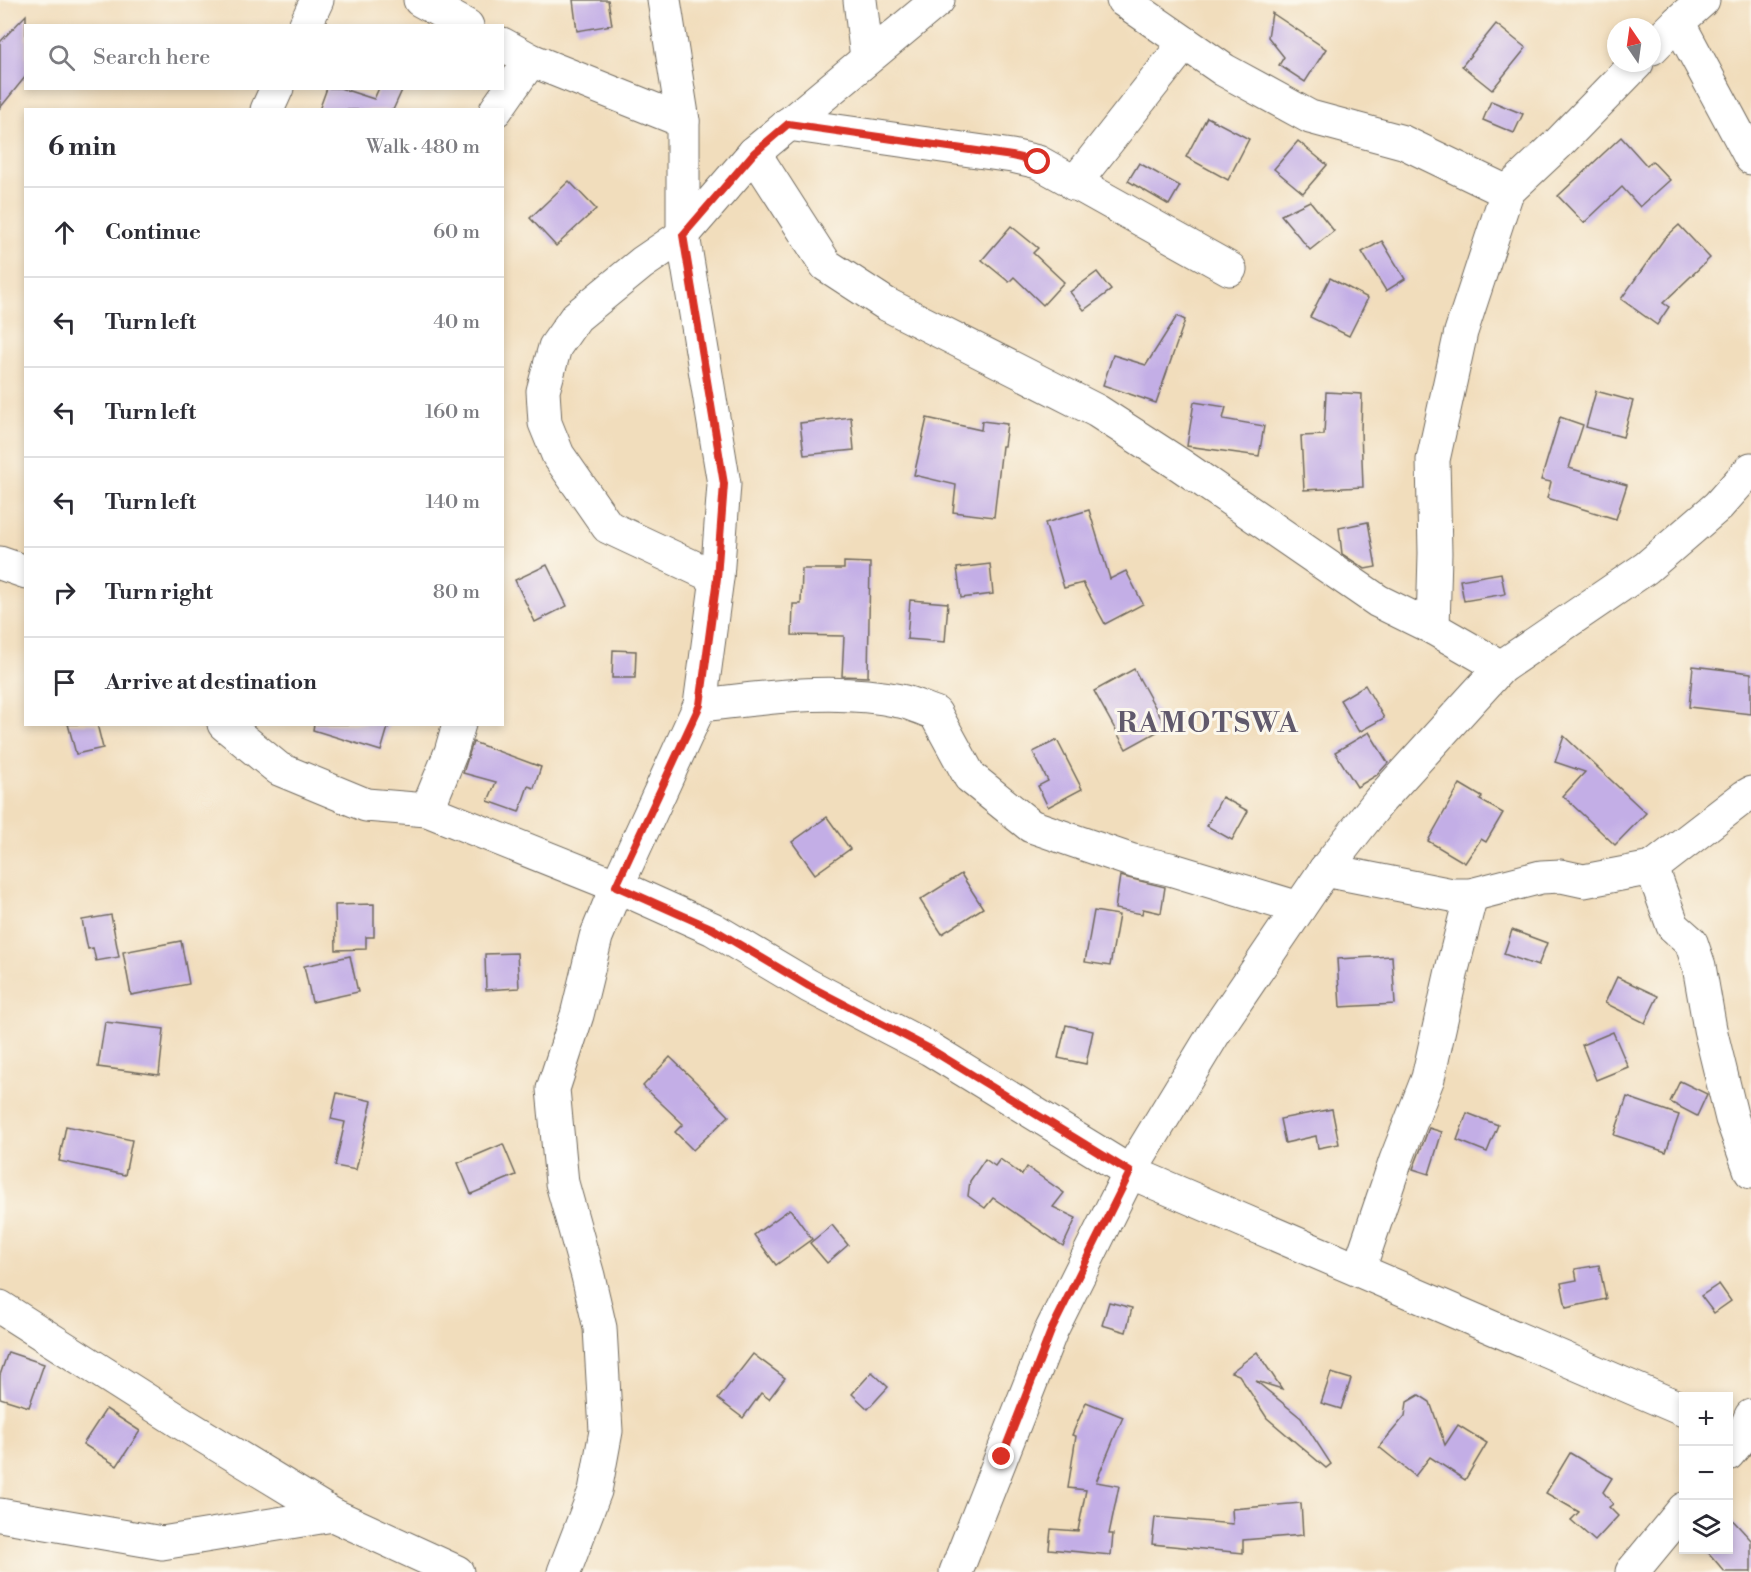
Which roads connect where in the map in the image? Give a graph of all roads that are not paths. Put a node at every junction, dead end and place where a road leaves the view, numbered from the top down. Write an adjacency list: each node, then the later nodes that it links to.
1 (317, 0): 9 (street)
2 (420, 0): 10 (street)
3 (664, 0): 20 (street)
4 (860, 0): 14 (street)
5 (938, 0): 14 (street)
6 (1123, 0): 12 (street)
7 (1704, 0): 8 (street)
8 (1678, 22): 11 (street); 23 (street)
9 (306, 24)
10 (463, 24)
11 (1661, 39)
12 (1185, 43): 24 (street); 25 (street)
13 (504, 45): 15 (street)
14 (867, 58): 21 (street)
15 (531, 60): 19 (street); 20 (street)
16 (1628, 72): 25 (street)
17 (276, 90): 18 (street)
18 (268, 108)
19 (497, 108)
20 (683, 121): 26 (street)
21 (788, 124): 22 (street); 24 (street)
22 (754, 153): 26 (street); 32 (street)
23 (1751, 158)
24 (1074, 184): 27 (street)
25 (1507, 192): 32 (street)
26 (683, 235): 31 (street); 31 (street)
27 (1230, 269)
28 (1751, 470): 33 (street)
29 (0, 563): 30 (street)
30 (24, 571)
31 (717, 578): 34 (street)
32 (1433, 628): 33 (street)
33 (1501, 667): 40 (street)
34 (700, 705): 41 (street); 43 (street)
35 (226, 726): 38 (street)
36 (458, 726): 38 (street)
37 (1751, 793): 39 (street)
38 (427, 810): 41 (street)
39 (1652, 868): 42 (street); 45 (street)
40 (1325, 870): 42 (street); 43 (street)
41 (616, 886): 44 (street); 53 (street)
42 (1471, 895): 46 (street)
43 (1299, 908): 44 (street)
44 (1130, 1172): 46 (street); 54 (street)
45 (1751, 1172)
46 (1359, 1269): 48 (street)
47 (0, 1307): 51 (street)
48 (1679, 1408)
49 (1679, 1514): 55 (street)
50 (0, 1515): 51 (street)
51 (333, 1515): 52 (street)
52 (457, 1572)
53 (564, 1572)
54 (956, 1572)
55 (1632, 1572)

